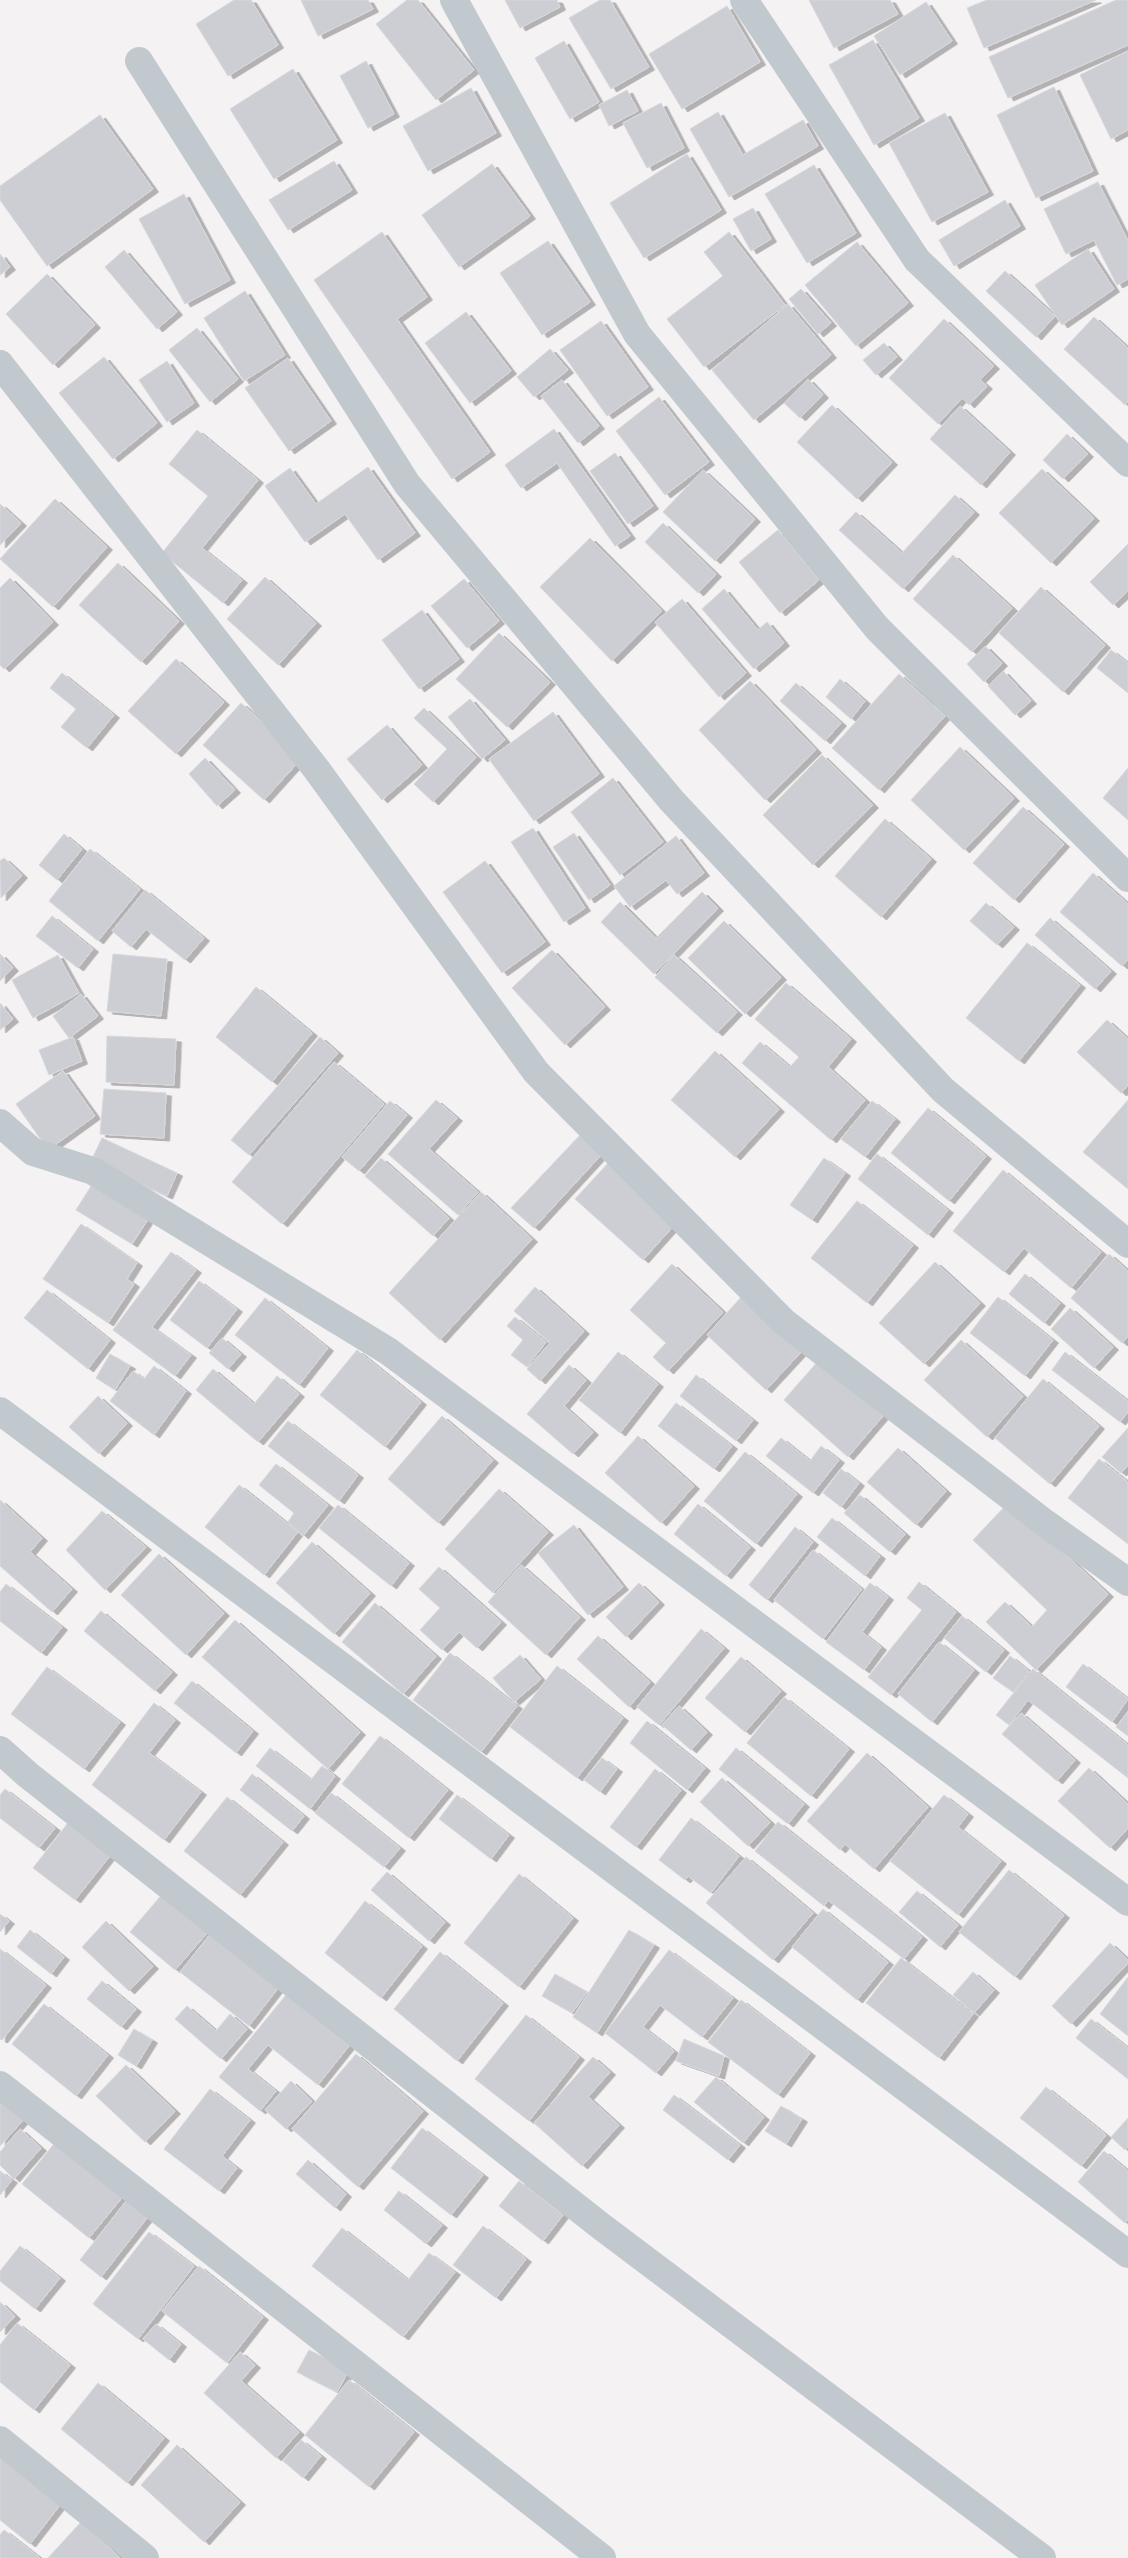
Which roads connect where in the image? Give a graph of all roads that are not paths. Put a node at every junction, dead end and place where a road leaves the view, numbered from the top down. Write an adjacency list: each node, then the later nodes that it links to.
1 (454, 0): 6 (street)
2 (744, 0): 5 (street)
3 (139, 61): 8 (street)
4 (0, 364): 10 (street)
5 (1128, 463)
6 (1128, 878)
7 (0, 1123): 12 (street)
8 (1128, 1244)
9 (0, 1411): 14 (street)
10 (1128, 1582)
11 (0, 1750): 18 (street)
12 (1128, 1902)
13 (0, 2085): 17 (street)
14 (1128, 2254)
15 (0, 2440): 16 (street)
16 (145, 2558)
17 (602, 2558)
18 (1042, 2558)

